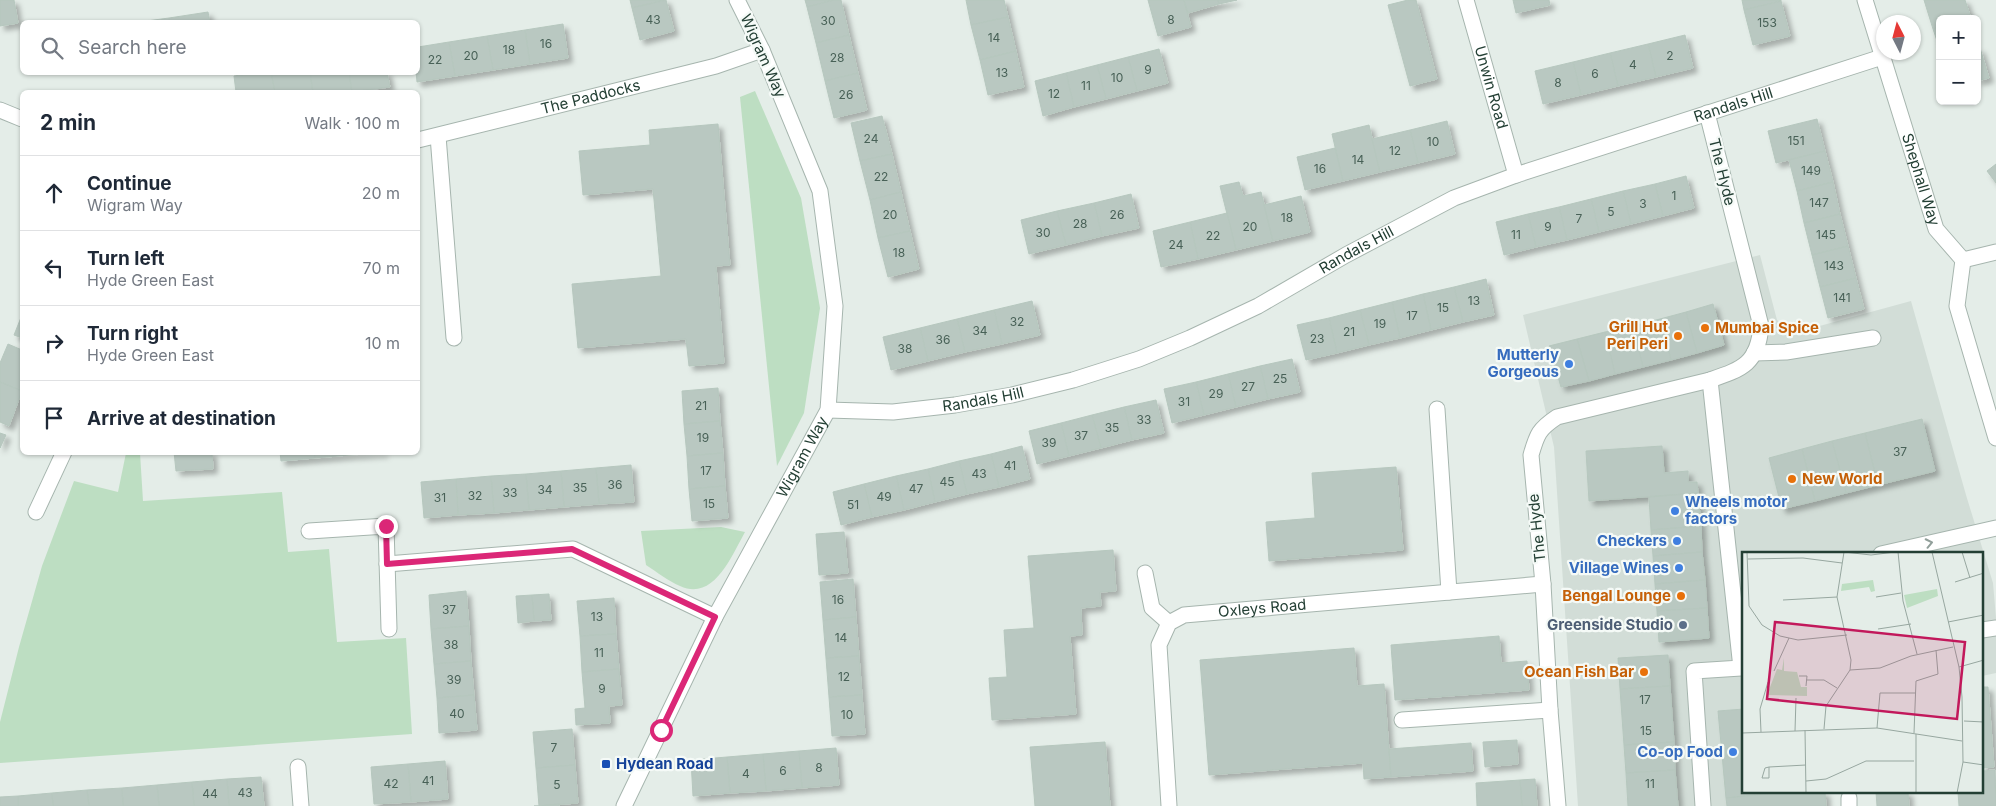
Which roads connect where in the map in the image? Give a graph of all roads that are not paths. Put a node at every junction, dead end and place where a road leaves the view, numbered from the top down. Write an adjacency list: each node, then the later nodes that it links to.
1 (737, 0): 5 (street, Wigram Way)
2 (1466, 0): 13 (street, Unwin Road)
3 (1865, 0): 4 (street, Shephall Way)
4 (1876, 37)
5 (762, 50): 11 (street, The Paddocks); 21 (street, Wigram Way)
6 (1876, 59): 9 (street, Randals Hill)
7 (1883, 60): 15 (street, Shephall Way)
8 (0, 110): 10 (street)
9 (1707, 112): 13 (street, Randals Hill); 18 (street, The Hyde)
10 (20, 118)
11 (438, 136): 12 (street, The Paddocks); 16 (street)
12 (420, 140)
13 (1516, 175): 21 (street, Randals Hill)
14 (1996, 252): 15 (street)
15 (1963, 260): 22 (street)
16 (454, 338)
17 (1873, 338): 18 (street)
18 (1754, 353): 19 (street, The Hyde)
19 (1710, 380): 30 (street, The Hyde); 42 (street)
20 (1437, 409): 31 (street)
21 (828, 410): 32 (street, Wigram Way)
22 (1996, 438)
23 (63, 455): 24 (street)
24 (36, 512)
25 (1996, 528): 27 (street, one-way to 25)
26 (309, 531): 28 (street)
27 (1891, 552)
28 (387, 564): 32 (street); 34 (street)
29 (1145, 574): 33 (street)
30 (1543, 584): 31 (street, Oxleys Road); 35 (street, The Hyde)
31 (1448, 592): 33 (street, Oxleys Road)
32 (715, 617): 39 (street, Wigram Way)
33 (1169, 623): 40 (street)
34 (389, 629)
35 (1550, 710): 36 (street); 41 (street, The Hyde)
36 (1402, 720)
37 (298, 767): 38 (street)
38 (301, 806)
39 (624, 806)
40 (1169, 806)
41 (1558, 806)
42 (1703, 806)

